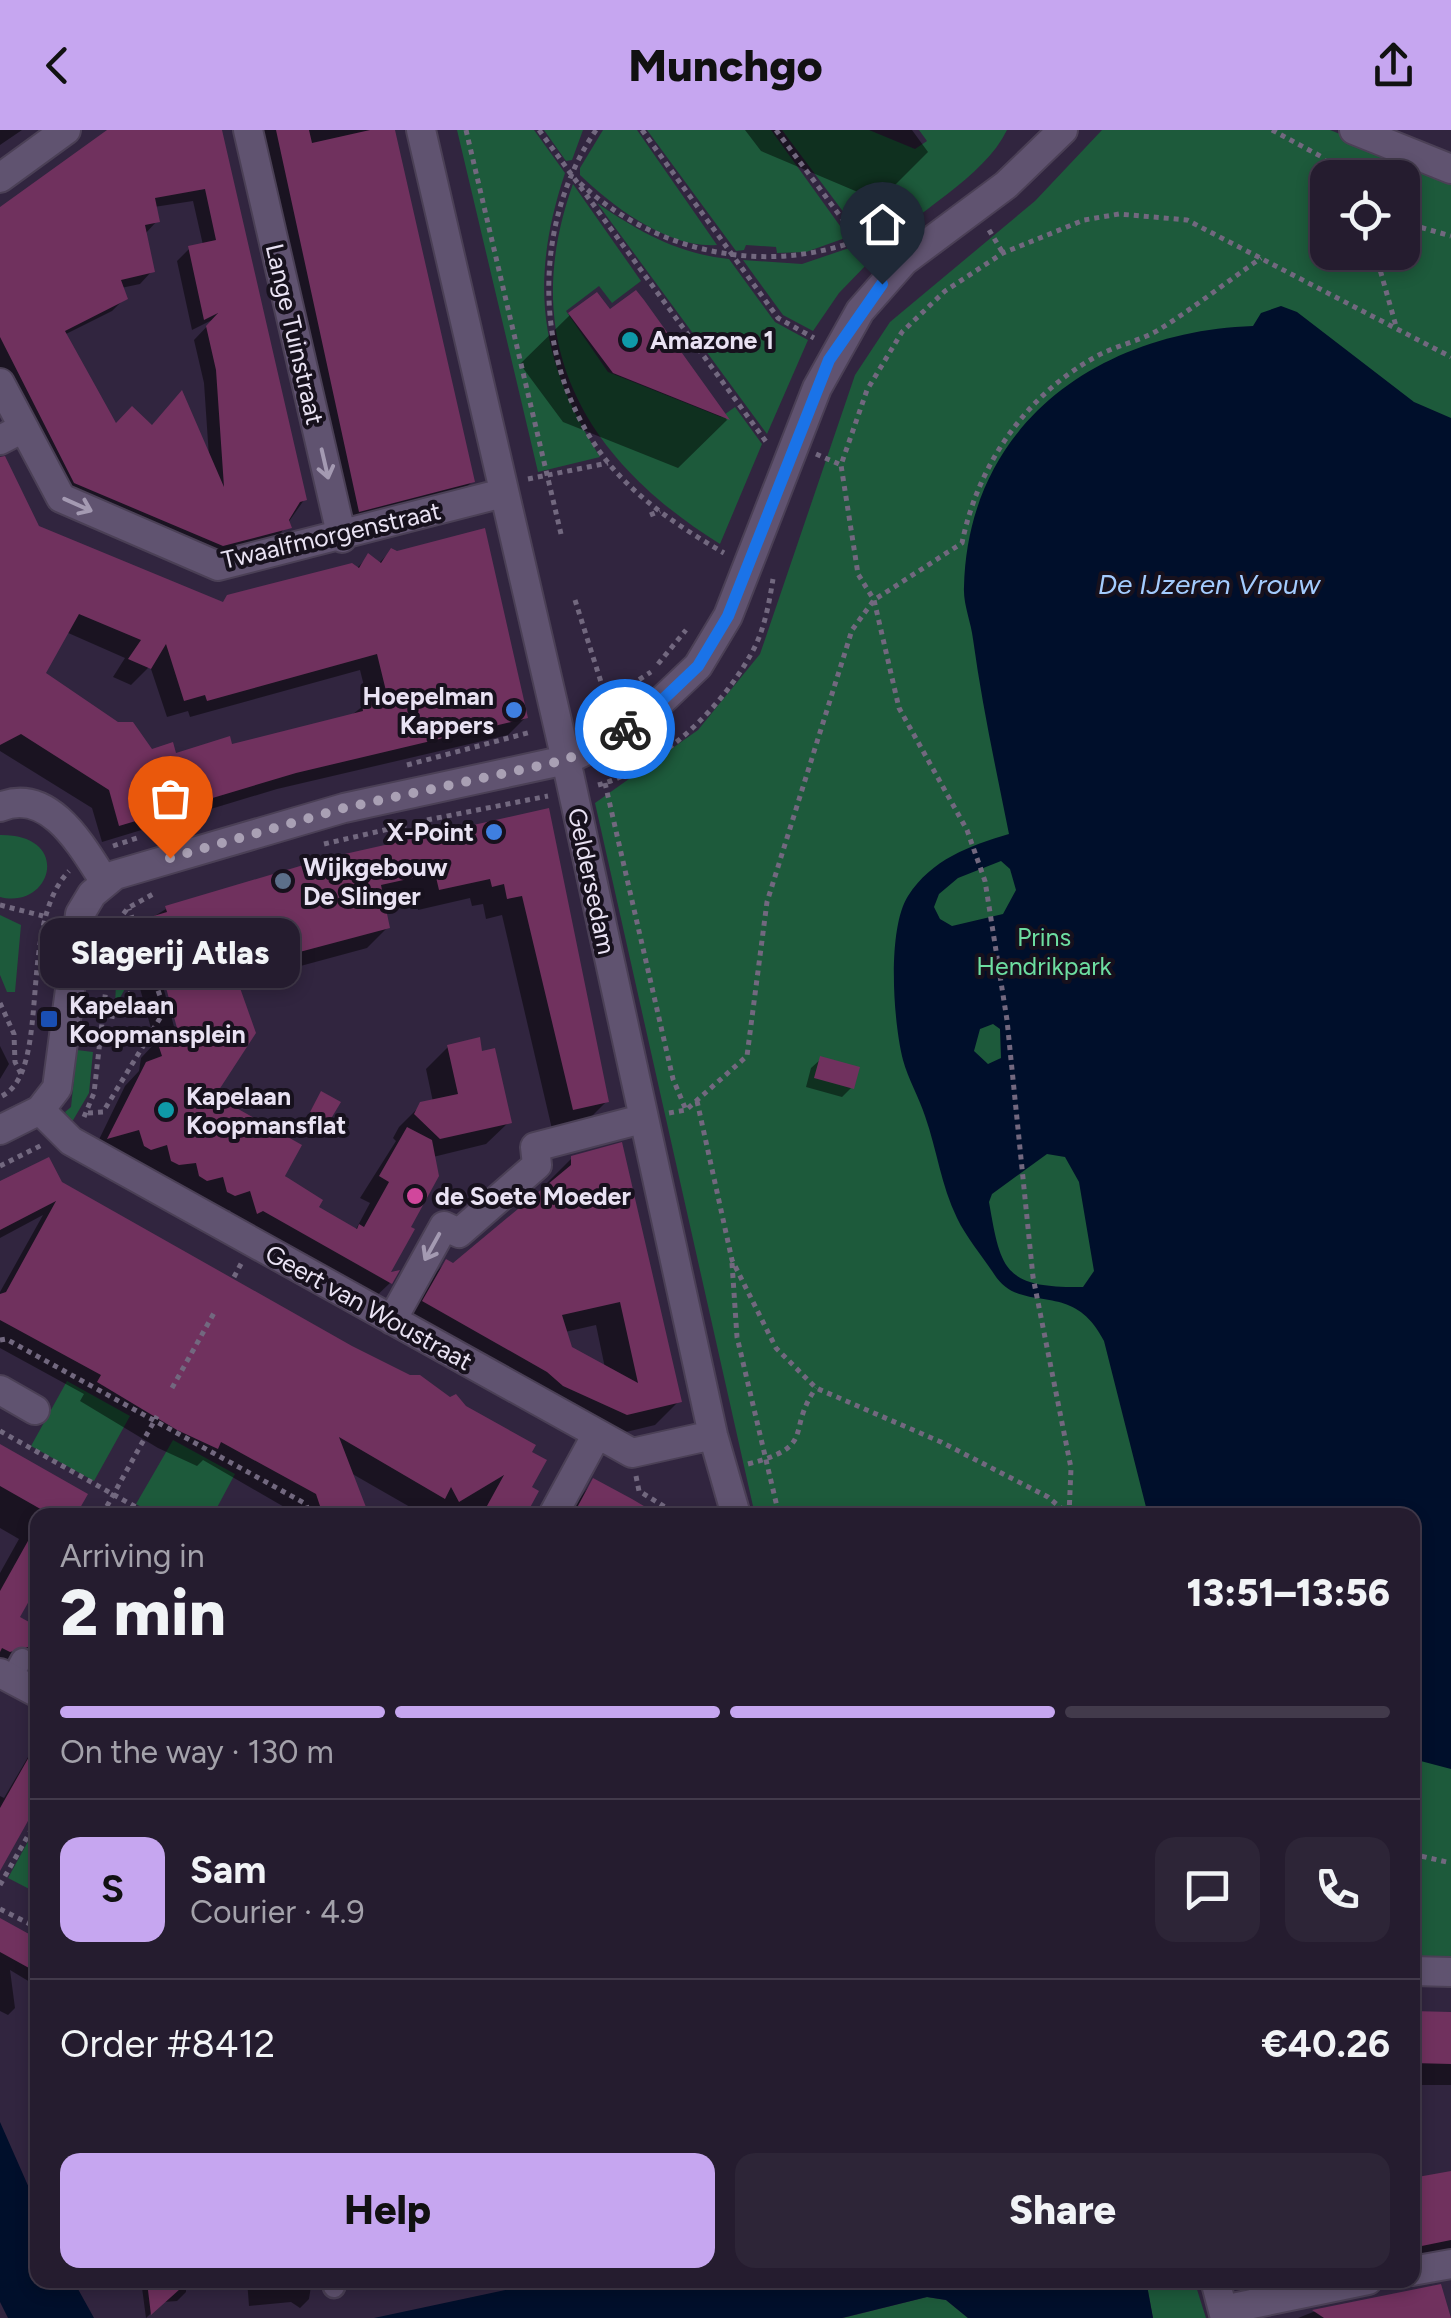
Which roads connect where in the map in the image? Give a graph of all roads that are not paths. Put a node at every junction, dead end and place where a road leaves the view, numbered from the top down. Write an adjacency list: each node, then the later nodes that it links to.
1 (66, 130): 9 (street)
2 (248, 130): 13 (street, Lange Tuinstraat, one-way to 13)
3 (422, 130): 12 (street, Geldersedam)
4 (1048, 130): 7 (street)
5 (1063, 130): 7 (street)
6 (1354, 130): 8 (street)
7 (1032, 160): 14 (street)
8 (1451, 169)
9 (0, 178)
10 (0, 383): 11 (street, Twaalfmorgenstraat)
11 (11, 434): 13 (street, Twaalfmorgenstraat, one-way to 13)
12 (502, 489): 13 (street, Twaalfmorgenstraat); 14 (street, Geldersedam)
13 (342, 538)
14 (566, 760): 16 (street); 18 (street, Geldersedam)
15 (0, 807): 16 (street)
16 (105, 882): 17 (street)
17 (40, 1110): 19 (street); 20 (street, Geert van Woustraat)
18 (642, 1119): 20 (street, one-way to 20); 24 (street, Geldersedam)
19 (0, 1130)
20 (392, 1320): 23 (street, Geert van Woustraat)
21 (0, 1390): 22 (street)
22 (34, 1410)
23 (597, 1434): 24 (street, Geert van Woustraat); 25 (street)
24 (713, 1435): 26 (street, Geldersedam)
25 (557, 1508)
26 (734, 1508)
27 (1420, 1971): 28 (street)
28 (1451, 1972)
29 (1451, 2264): 30 (street)
30 (1420, 2270)
31 (1217, 2288): 33 (street)
32 (1259, 2290): 33 (street)
33 (1224, 2314)

